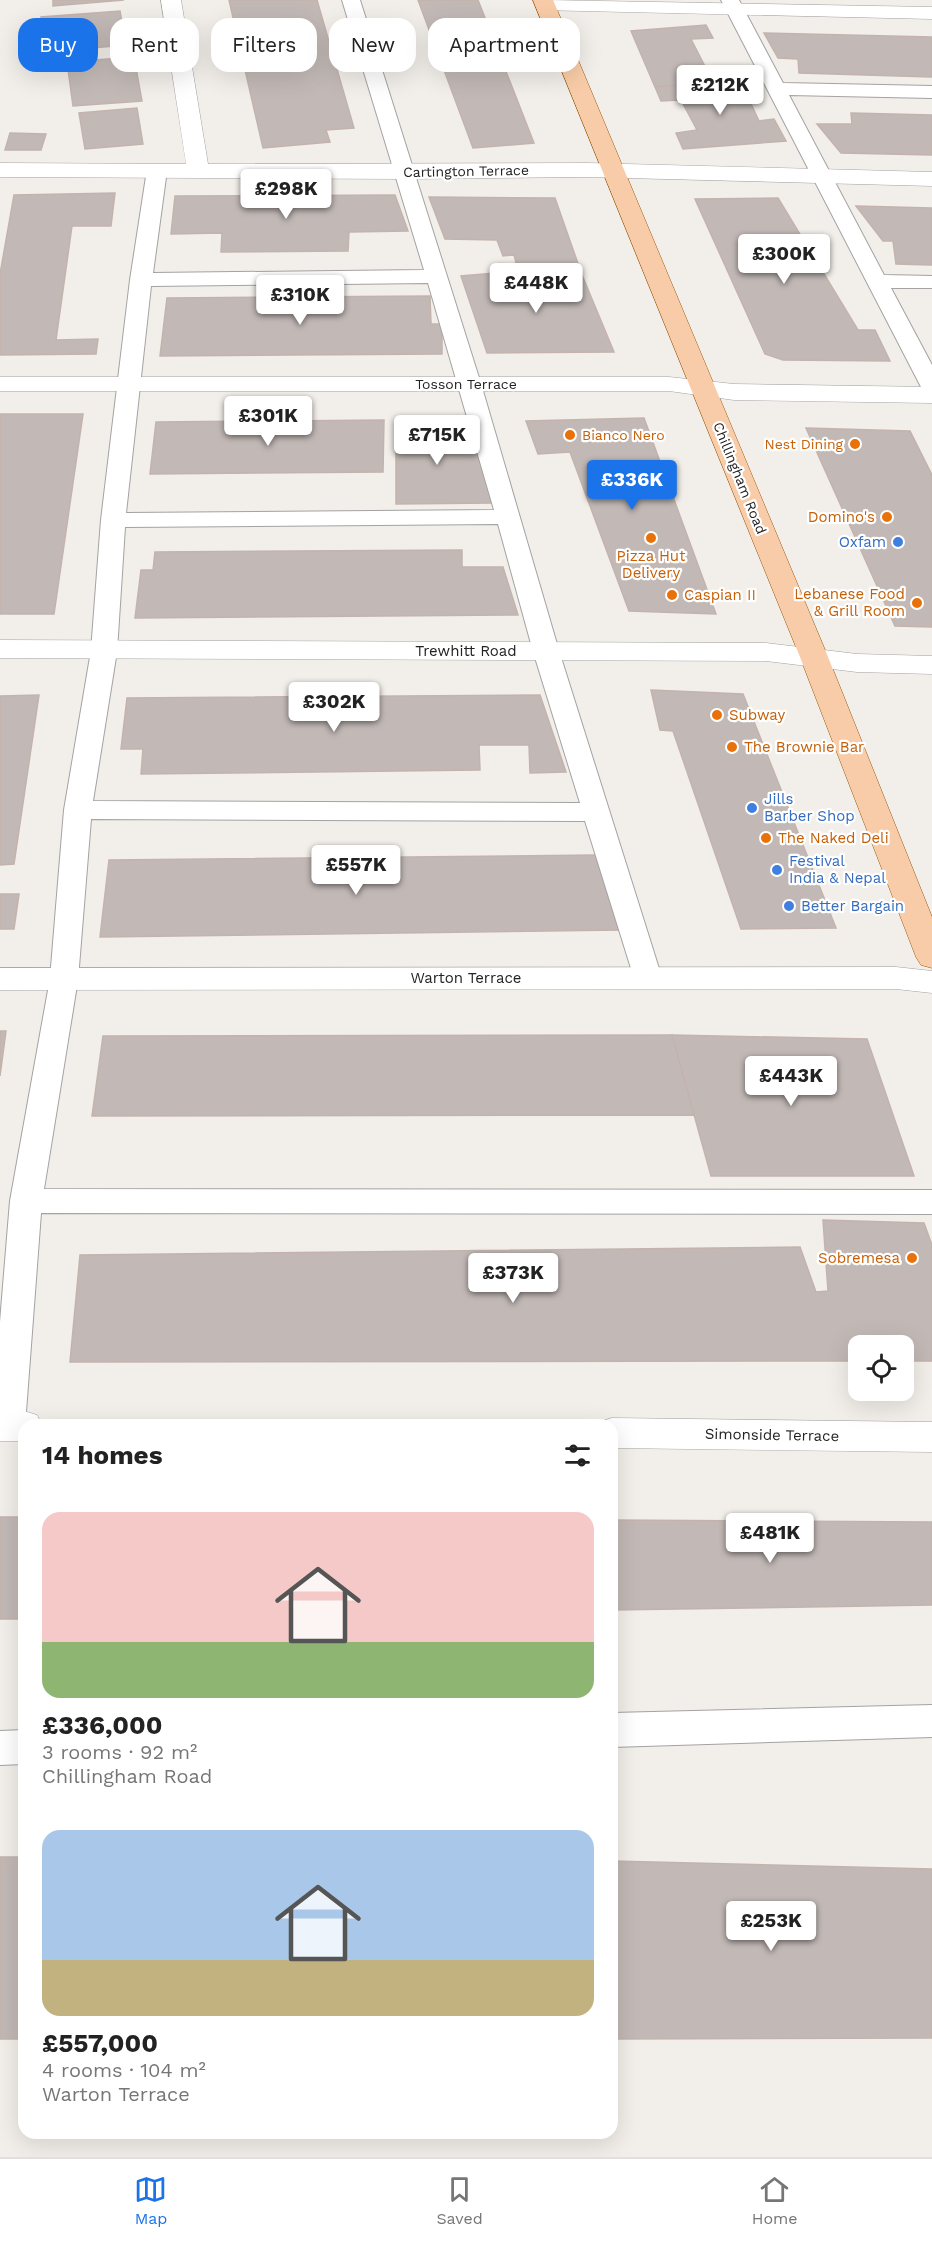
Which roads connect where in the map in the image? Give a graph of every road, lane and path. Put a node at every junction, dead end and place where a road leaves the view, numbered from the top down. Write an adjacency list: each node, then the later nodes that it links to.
1 (171, 0): 10 (street)
2 (351, 0): 12 (lane)
3 (545, 3): 4 (street); 11 (main road, Chillingham Road)
4 (732, 4): 5 (street); 6 (lane)
5 (932, 14)
6 (776, 89): 7 (lane); 13 (lane)
7 (932, 92)
8 (0, 170): 9 (street, Cartington Terrace)
9 (157, 170): 10 (street, Cartington Terrace); 16 (lane)
10 (198, 170): 12 (street, Cartington Terrace)
11 (615, 171): 12 (street, Cartington Terrace); 13 (street, Cartington Terrace); 23 (main road, Chillingham Road)
12 (403, 172): 15 (lane)
13 (821, 176): 14 (street, Cartington Terrace); 17 (lane)
14 (932, 179)
15 (437, 276): 16 (lane); 21 (lane)
16 (141, 280): 19 (lane)
17 (878, 281): 18 (lane); 22 (lane)
18 (932, 282)
19 (128, 383): 20 (street, Tosson Terrace); 21 (street, Tosson Terrace); 26 (lane)
20 (0, 384)
21 (470, 384): 23 (street, Tosson Terrace); 25 (lane)
22 (932, 387)
23 (703, 388): 24 (street, Tosson Terrace); 30 (main road, Chillingham Road)
24 (932, 395)
25 (507, 517): 26 (lane); 29 (lane)
26 (113, 520): 28 (lane)
27 (0, 650): 28 (street, Trewhitt Road)
28 (104, 651): 29 (street, Trewhitt Road); 32 (lane)
29 (546, 651): 30 (street, Trewhitt Road); 33 (lane)
30 (814, 657): 31 (street, Trewhitt Road); 34 (main road, Chillingham Road)
31 (932, 665)
32 (78, 810): 33 (lane); 37 (lane)
33 (595, 812): 35 (lane)
34 (932, 957)
35 (648, 978): 37 (street, Warton Terrace); 38 (street, Warton Terrace)
36 (0, 979): 37 (street, Warton Terrace)
37 (64, 979): 39 (lane)
38 (932, 982)
39 (26, 1201): 40 (lane); 41 (lane)
40 (932, 1202)
41 (10, 1426)
42 (618, 1433): 43 (street, Simonside Terrace)
43 (932, 1437)
44 (932, 1720): 45 (lane)
45 (618, 1730)
46 (18, 1747): 47 (lane)
47 (0, 1748)

